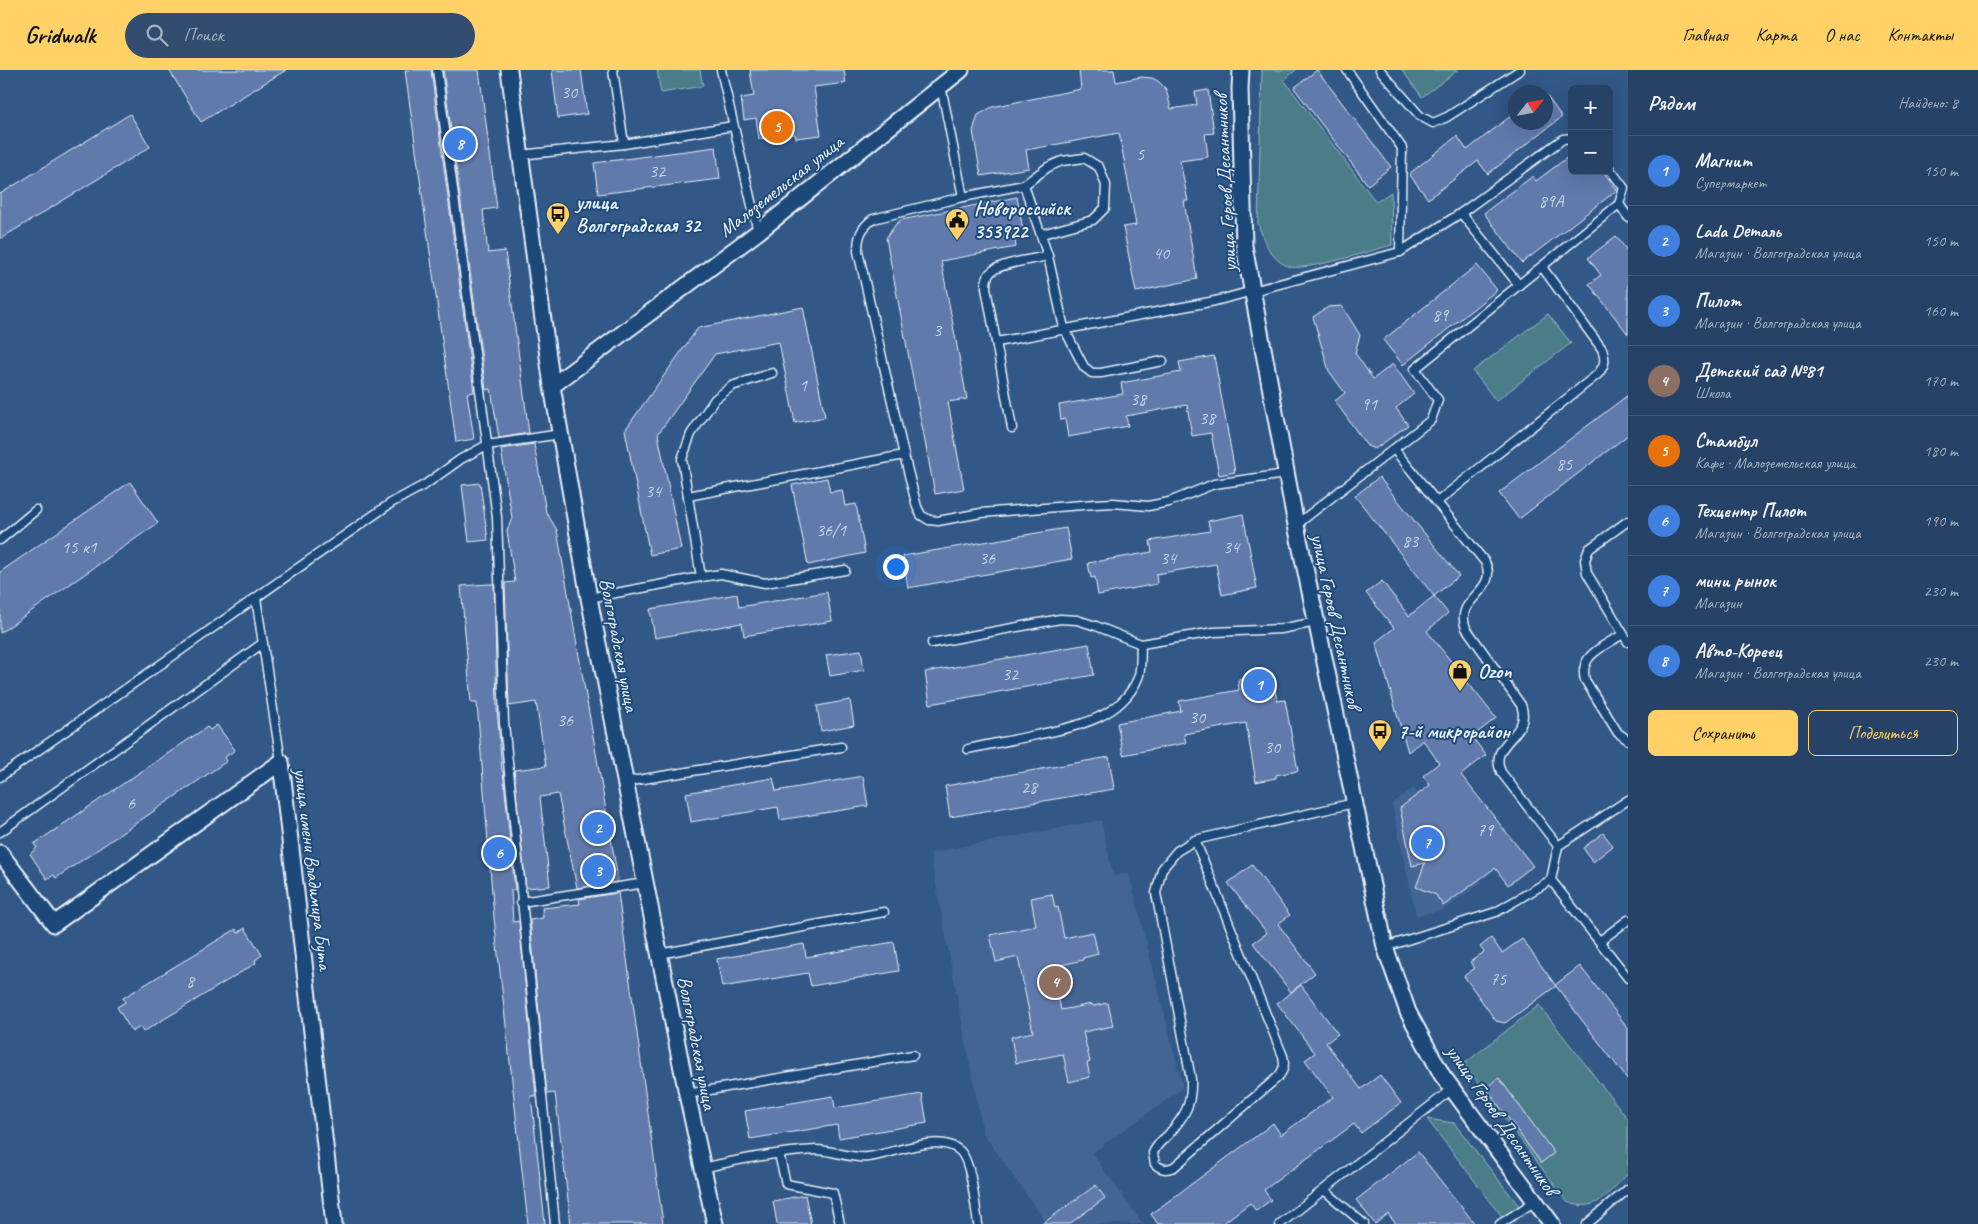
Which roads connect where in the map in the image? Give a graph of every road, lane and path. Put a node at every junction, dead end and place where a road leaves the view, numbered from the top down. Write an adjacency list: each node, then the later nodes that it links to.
1 (437, 70): 36 (lane)
2 (509, 70): 14 (street, Волгоградская улица)
3 (613, 70): 13 (lane)
4 (721, 70): 11 (lane)
5 (961, 70): 10 (street, Малоземельская улица)
6 (1347, 70): 24 (lane)
7 (1380, 70): 8 (lane)
8 (1520, 70)
9 (1238, 73): 28 (street, улица Героев Десантников)
10 (941, 86): 18 (lane); 22 (street, Малоземельская улица)
11 (733, 126): 13 (lane); 22 (lane)
12 (1568, 138): 20 (lane)
13 (624, 144): 14 (lane)
14 (520, 155): 33 (street, Волгоградская улица)
15 (1613, 172): 17 (lane)
16 (1024, 186): 18 (lane); 23 (lane); 23 (lane)
17 (1626, 187): 19 (lane)
18 (963, 197): 38 (lane)
19 (1619, 204): 21 (lane); 26 (lane)
20 (1461, 213): 24 (lane); 27 (lane)
21 (1628, 217)
22 (758, 232): 33 (street, Малоземельская улица)
23 (1042, 234): 25 (lane)
24 (1400, 252): 28 (lane)
25 (1048, 256): 29 (lane); 30 (lane)
26 (1542, 267): 27 (lane); 41 (lane)
27 (1519, 285): 37 (lane)
28 (1252, 293): 29 (lane); 39 (street, улица Героев Десантников)
29 (1064, 328): 30 (lane); 31 (lane)
30 (997, 342): 34 (lane)
31 (1163, 361)
32 (772, 373): 40 (lane)
33 (552, 386): 35 (street, Волгоградская улица)
34 (1012, 428)
35 (561, 434): 36 (lane); 49 (street, Волгоградская улица)
36 (487, 445): 48 (lane); 70 (lane)
37 (1394, 449): 41 (lane); 44 (lane)
38 (904, 455): 39 (lane); 40 (lane)
39 (1286, 474): 44 (street, улица Героев Десантников)
40 (688, 496): 47 (lane)
41 (1437, 502): 66 (lane)
42 (36, 510): 45 (lane)
43 (1628, 521): 51 (lane)
44 (1296, 525): 50 (street, улица Героев Десантников)
45 (0, 540)
46 (845, 570): 47 (lane)
47 (701, 576): 49 (lane)
48 (256, 598): 53 (lane); 60 (lane)
49 (589, 598): 61 (street, Волгоградская улица)
50 (1316, 622): 55 (lane); 63 (street, улица Героев Десантников)
51 (1624, 634): 52 (lane); 56 (lane)
52 (1628, 642)
53 (263, 643): 59 (lane); 64 (lane)
54 (932, 643): 55 (lane)
55 (1141, 644): 58 (lane)
56 (1628, 740)
57 (841, 747): 61 (lane)
58 (968, 749)
59 (282, 762): 67 (street, улица имени Владимира Бута); 85 (street, улица имени Владимира Бута)
60 (0, 777)
61 (625, 782): 69 (street, Волгоградская улица)
62 (1628, 800): 66 (lane)
63 (1354, 803): 65 (lane); 74 (street, улица Героев Десантников)
64 (0, 832)
65 (1195, 840): 65 (lane)
66 (1558, 846): 68 (lane)
67 (0, 853)
68 (1551, 880): 73 (lane); 74 (lane)
69 (645, 883): 70 (lane); 75 (street, Волгоградская улица)
70 (520, 902): 86 (lane)
71 (884, 912): 75 (lane)
72 (1628, 920): 73 (lane)
73 (1600, 941): 76 (lane)
74 (1385, 947): 78 (street, улица Героев Десантников)
75 (659, 954): 79 (street, Волгоградская улица)
76 (1628, 978)
77 (913, 1055): 79 (lane)
78 (1452, 1089): 83 (lane); 84 (street, улица Героев Десантников)
79 (687, 1094): 81 (street, Волгоградская улица)
80 (779, 1154): 81 (lane); 88 (lane); 89 (lane)
81 (703, 1168): 87 (street, Волгоградская улица)
82 (1628, 1188): 94 (lane)
83 (1324, 1190): 90 (lane); 91 (lane)
84 (1534, 1202): 92 (lane); 93 (street, улица Героев Десантников)
85 (334, 1224)
86 (555, 1224)
87 (715, 1224)
88 (840, 1224)
89 (978, 1224)
90 (1280, 1224)
91 (1364, 1224)
92 (1500, 1224)
93 (1552, 1224)
94 (1586, 1224)

